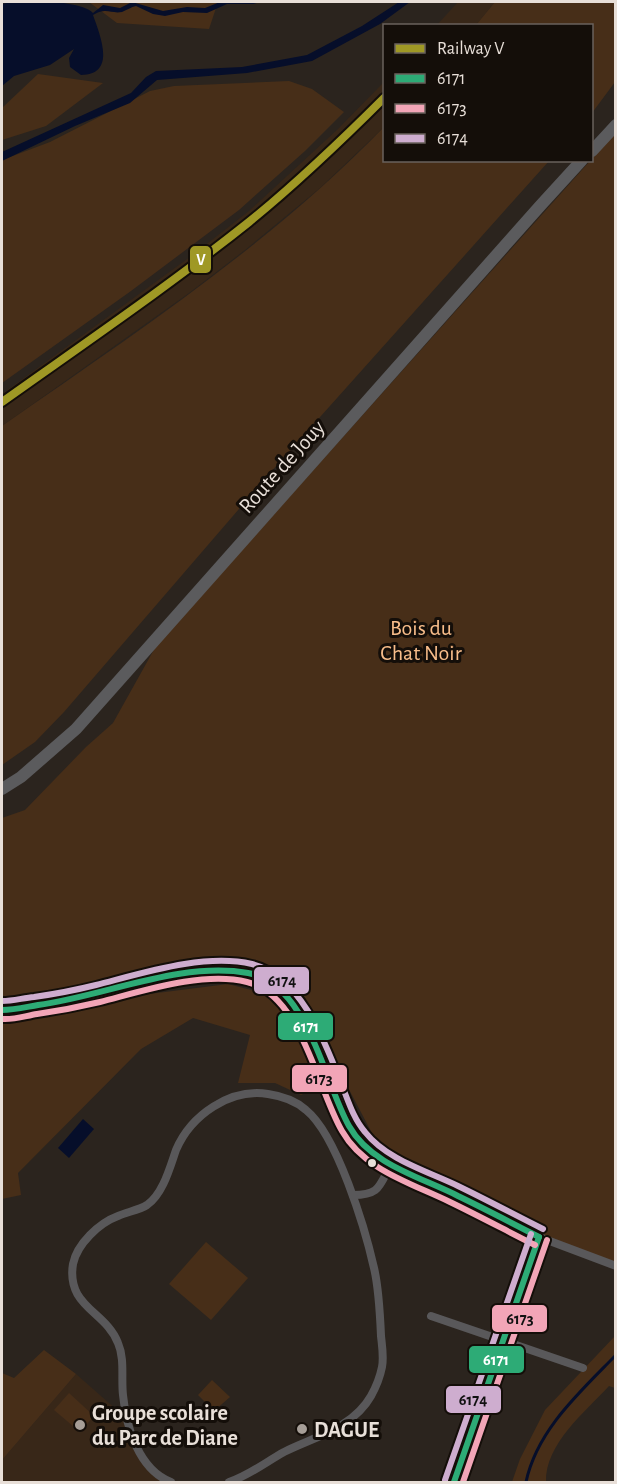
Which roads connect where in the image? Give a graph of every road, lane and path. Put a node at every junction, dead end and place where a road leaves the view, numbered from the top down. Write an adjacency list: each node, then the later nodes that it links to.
1 (615, 125): 2 (main road)
2 (593, 149)
3 (580, 162): 4 (main road, Route de Jouy)
4 (2, 789)
5 (2, 1010): 6 (street)
6 (390, 1166): 7 (street); 8 (street)
7 (353, 1195): 13 (street); 14 (street)
8 (539, 1237): 9 (street); 11 (street)
9 (615, 1266)
10 (431, 1316): 11 (street)
11 (502, 1339): 12 (street); 15 (street)
12 (583, 1368)
13 (171, 1482)
14 (232, 1482)
15 (454, 1482)

